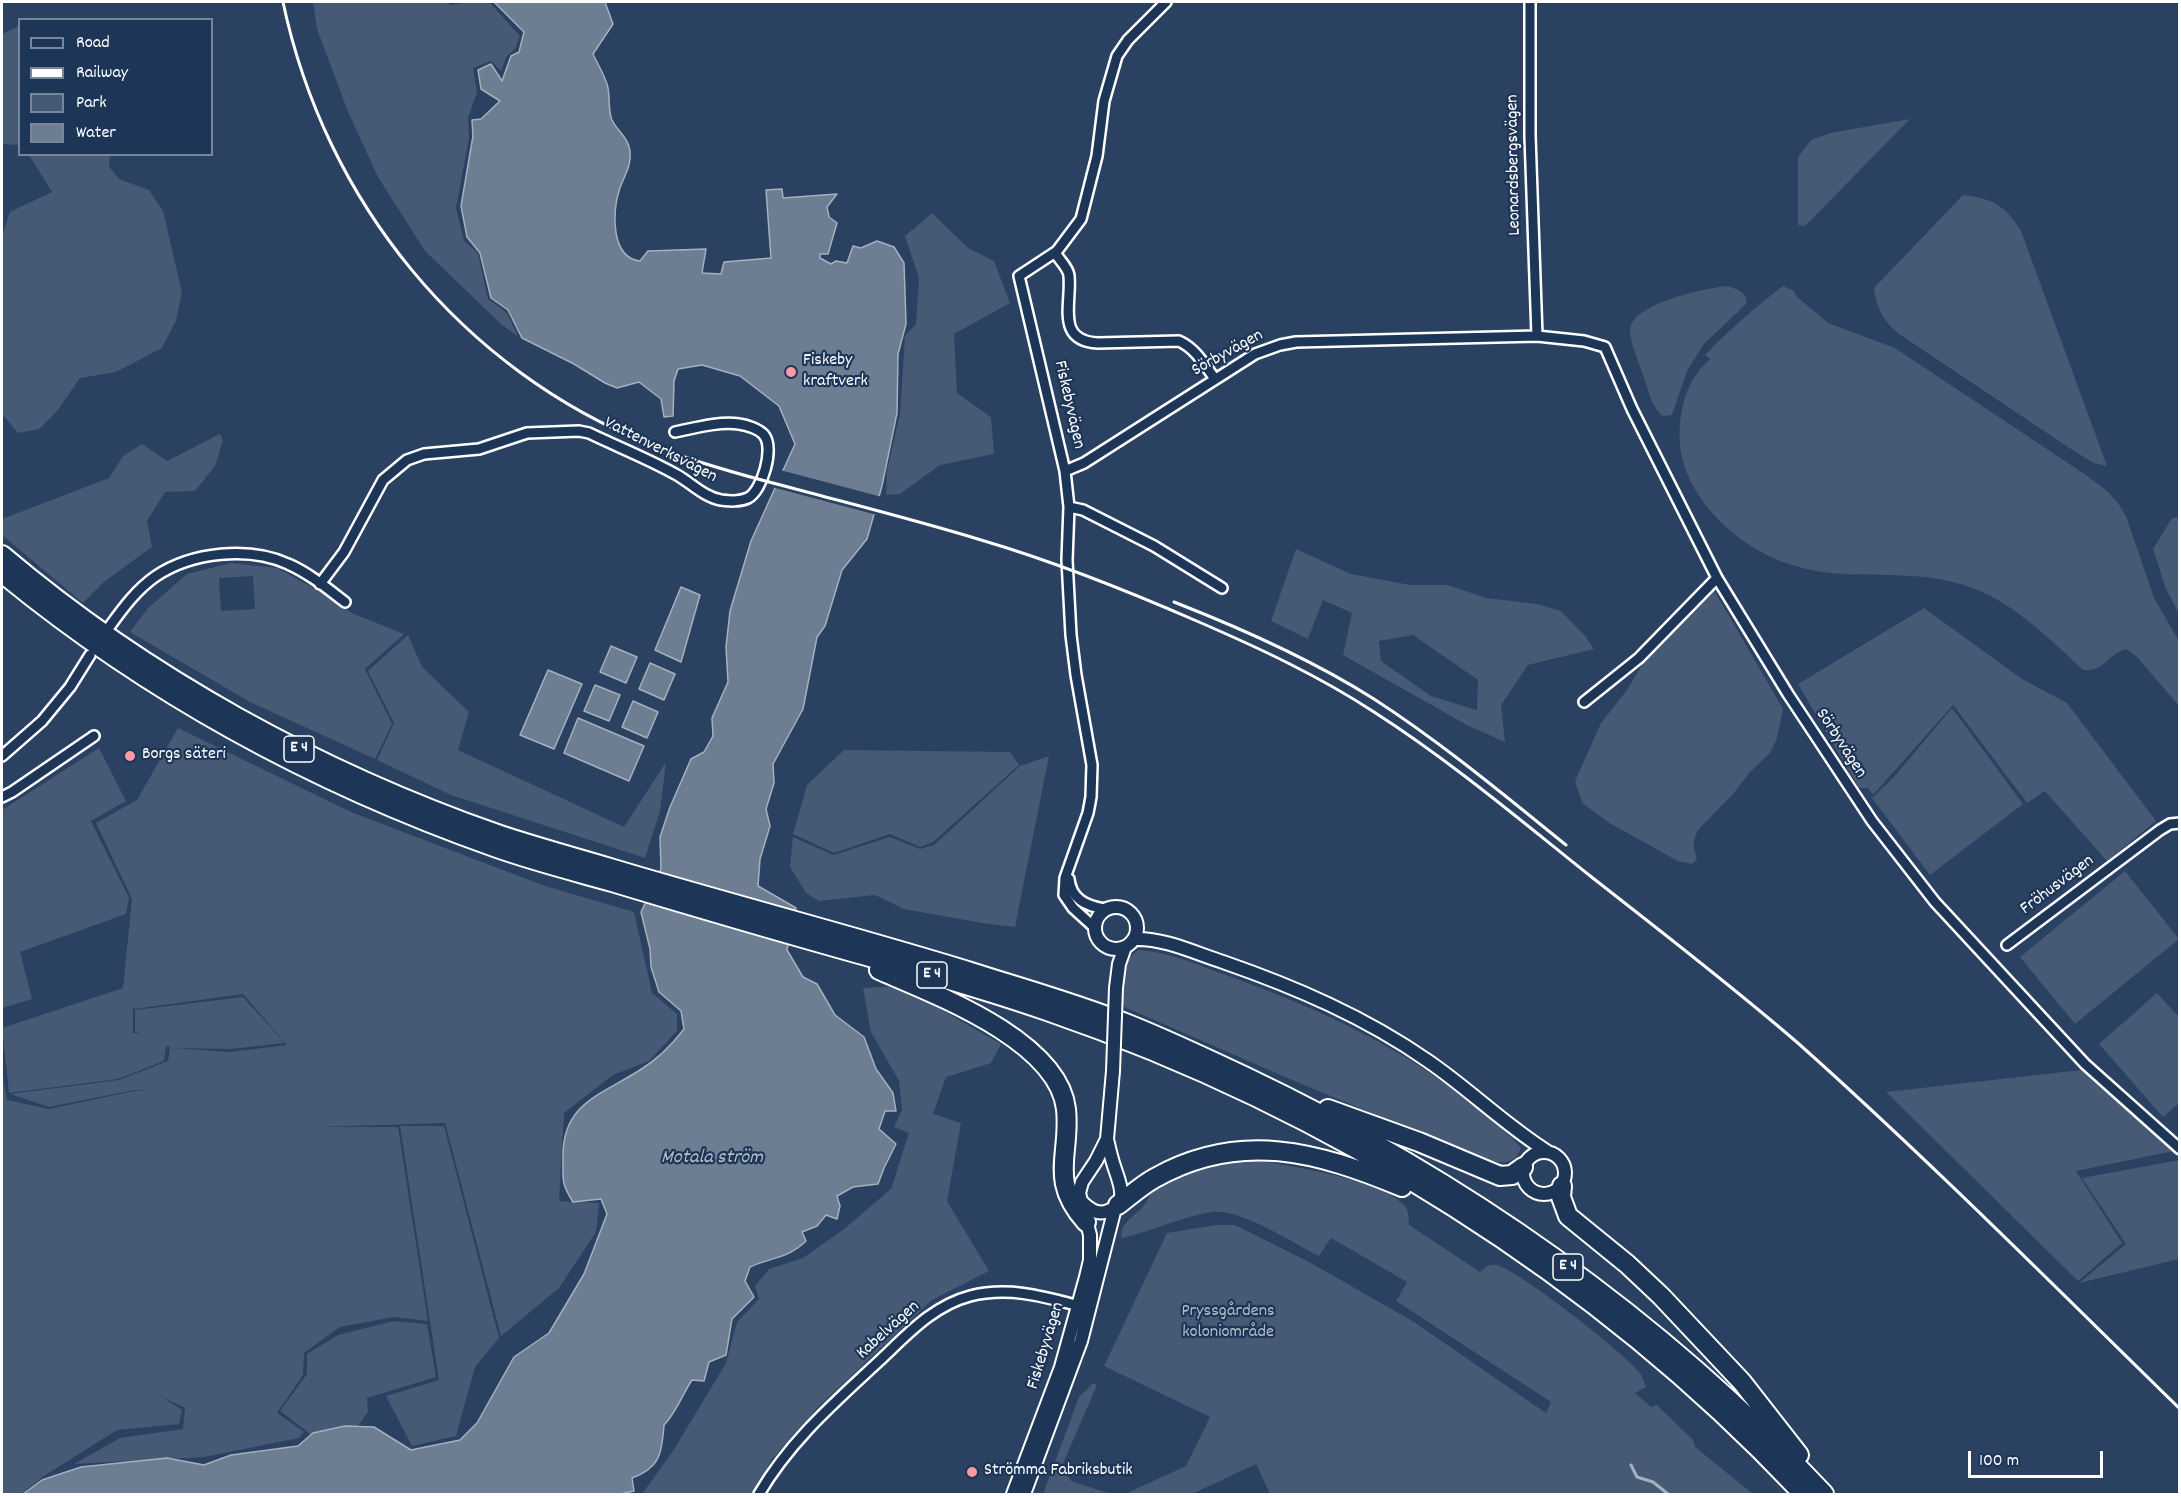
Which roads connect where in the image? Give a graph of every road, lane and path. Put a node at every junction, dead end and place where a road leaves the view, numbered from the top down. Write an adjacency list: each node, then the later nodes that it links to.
1 (1166, 2): 3 (street, Fiskebyvägen)
2 (1530, 2): 4 (street, Leonardsbergsvägen)
3 (1055, 253): 5 (street); 7 (street, Fiskebyvägen)
4 (1537, 332): 5 (street, Sörbyvägen); 11 (street, Sörbyvägen)
5 (1215, 379): 7 (street, Sörbyvägen)
6 (675, 432): 12 (street, Vattenverksvägen)
7 (1065, 471): 8 (street, Fiskebyvägen)
8 (1069, 507): 13 (street); 22 (street, Fiskebyvägen)
9 (2, 555): 23 (highway, E 4)
10 (2, 573): 23 (highway, E 4)
11 (1717, 578): 17 (street); 38 (street, Sörbyvägen)
12 (320, 584): 14 (street); 15 (street)
13 (1222, 588)
14 (345, 602)
15 (110, 626)
16 (90, 655): 19 (street)
17 (1584, 702)
18 (94, 736): 20 (street)
19 (2, 756)
20 (2, 797)
21 (2180, 823): 30 (street, Fröhusvägen)
22 (1069, 865): 24 (street, Fiskebyvägen); 26 (street, Fiskebyvägen)
23 (629, 880): 27 (highway, E 4)
24 (1105, 909): 25 (street); 26 (street)
25 (1138, 926): 28 (street); 29 (street)
26 (1095, 928): 31 (street)
27 (820, 936): 32 (highway, E 4); 34 (highway, E 4)
28 (1154, 940): 29 (street); 35 (street)
29 (1130, 943): 31 (street); 33 (street, Fiskebyvägen)
30 (2007, 945)
31 (1107, 947): 33 (street, Fiskebyvägen)
32 (857, 954): 37 (highway); 44 (highway, E 4)
33 (1117, 985): 36 (street, Fiskebyvägen, bridge)
34 (1274, 1090): 40 (highway); 51 (highway, E 4)
35 (1510, 1126): 39 (street); 40 (street)
36 (1107, 1139): 42 (street, Fiskebyvägen); 43 (street, Fiskebyvägen)
37 (1065, 1149): 42 (highway); 45 (highway)
38 (2180, 1149)
39 (1548, 1152): 40 (street); 41 (street)
40 (1526, 1162): 41 (street)
41 (1562, 1186): 51 (highway)
42 (1081, 1201): 43 (street); 45 (street, Fiskebyvägen)
43 (1116, 1206): 44 (highway); 46 (street, Fiskebyvägen)
44 (1464, 1214): 50 (highway, E 4)
45 (1086, 1222): 46 (street, Fiskebyvägen)
46 (1084, 1308): 47 (street, Kabelvägen); 48 (street, Fiskebyvägen); 49 (street, Fiskebyvägen)
47 (759, 1494)
48 (1013, 1494)
49 (1024, 1494)
50 (1803, 1494)
51 (1825, 1494)

